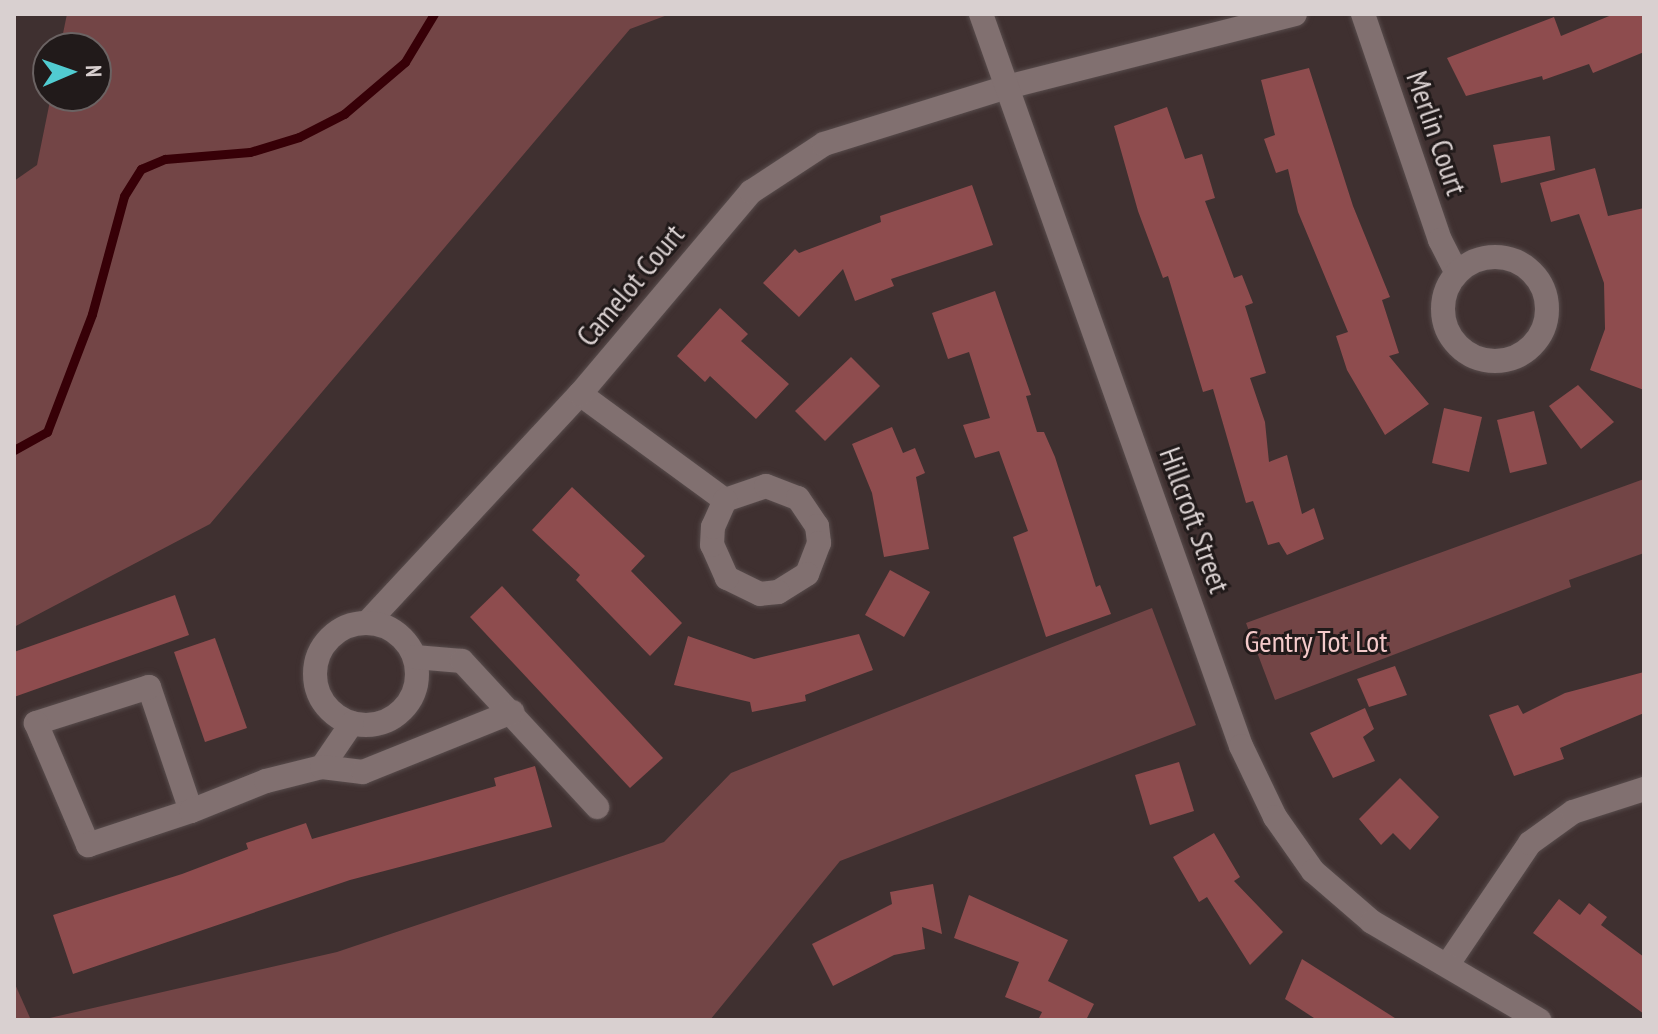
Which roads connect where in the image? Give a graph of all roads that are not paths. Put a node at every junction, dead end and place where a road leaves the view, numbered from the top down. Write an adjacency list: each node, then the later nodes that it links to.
1 (981, 14): 4 (street, Hillcroft Street)
2 (1295, 14): 4 (street, Camelot Court)
3 (1363, 14): 5 (street, Merlin Court)
4 (1007, 87): 6 (street, Camelot Court); 16 (street, Hillcroft Street)
5 (1456, 271): 5 (street)
6 (580, 394): 7 (street); 8 (street, Camelot Court)
7 (725, 500): 7 (street)
8 (367, 623): 9 (street); 11 (street)
9 (415, 657): 10 (street); 11 (street)
10 (512, 712): 12 (street); 14 (street)
11 (352, 723): 12 (street)
12 (322, 767): 15 (street)
13 (1644, 789): 16 (street)
14 (597, 807)
15 (191, 811): 15 (street)
16 (1448, 964): 17 (street, Hillcroft Street)
17 (1539, 1020)

